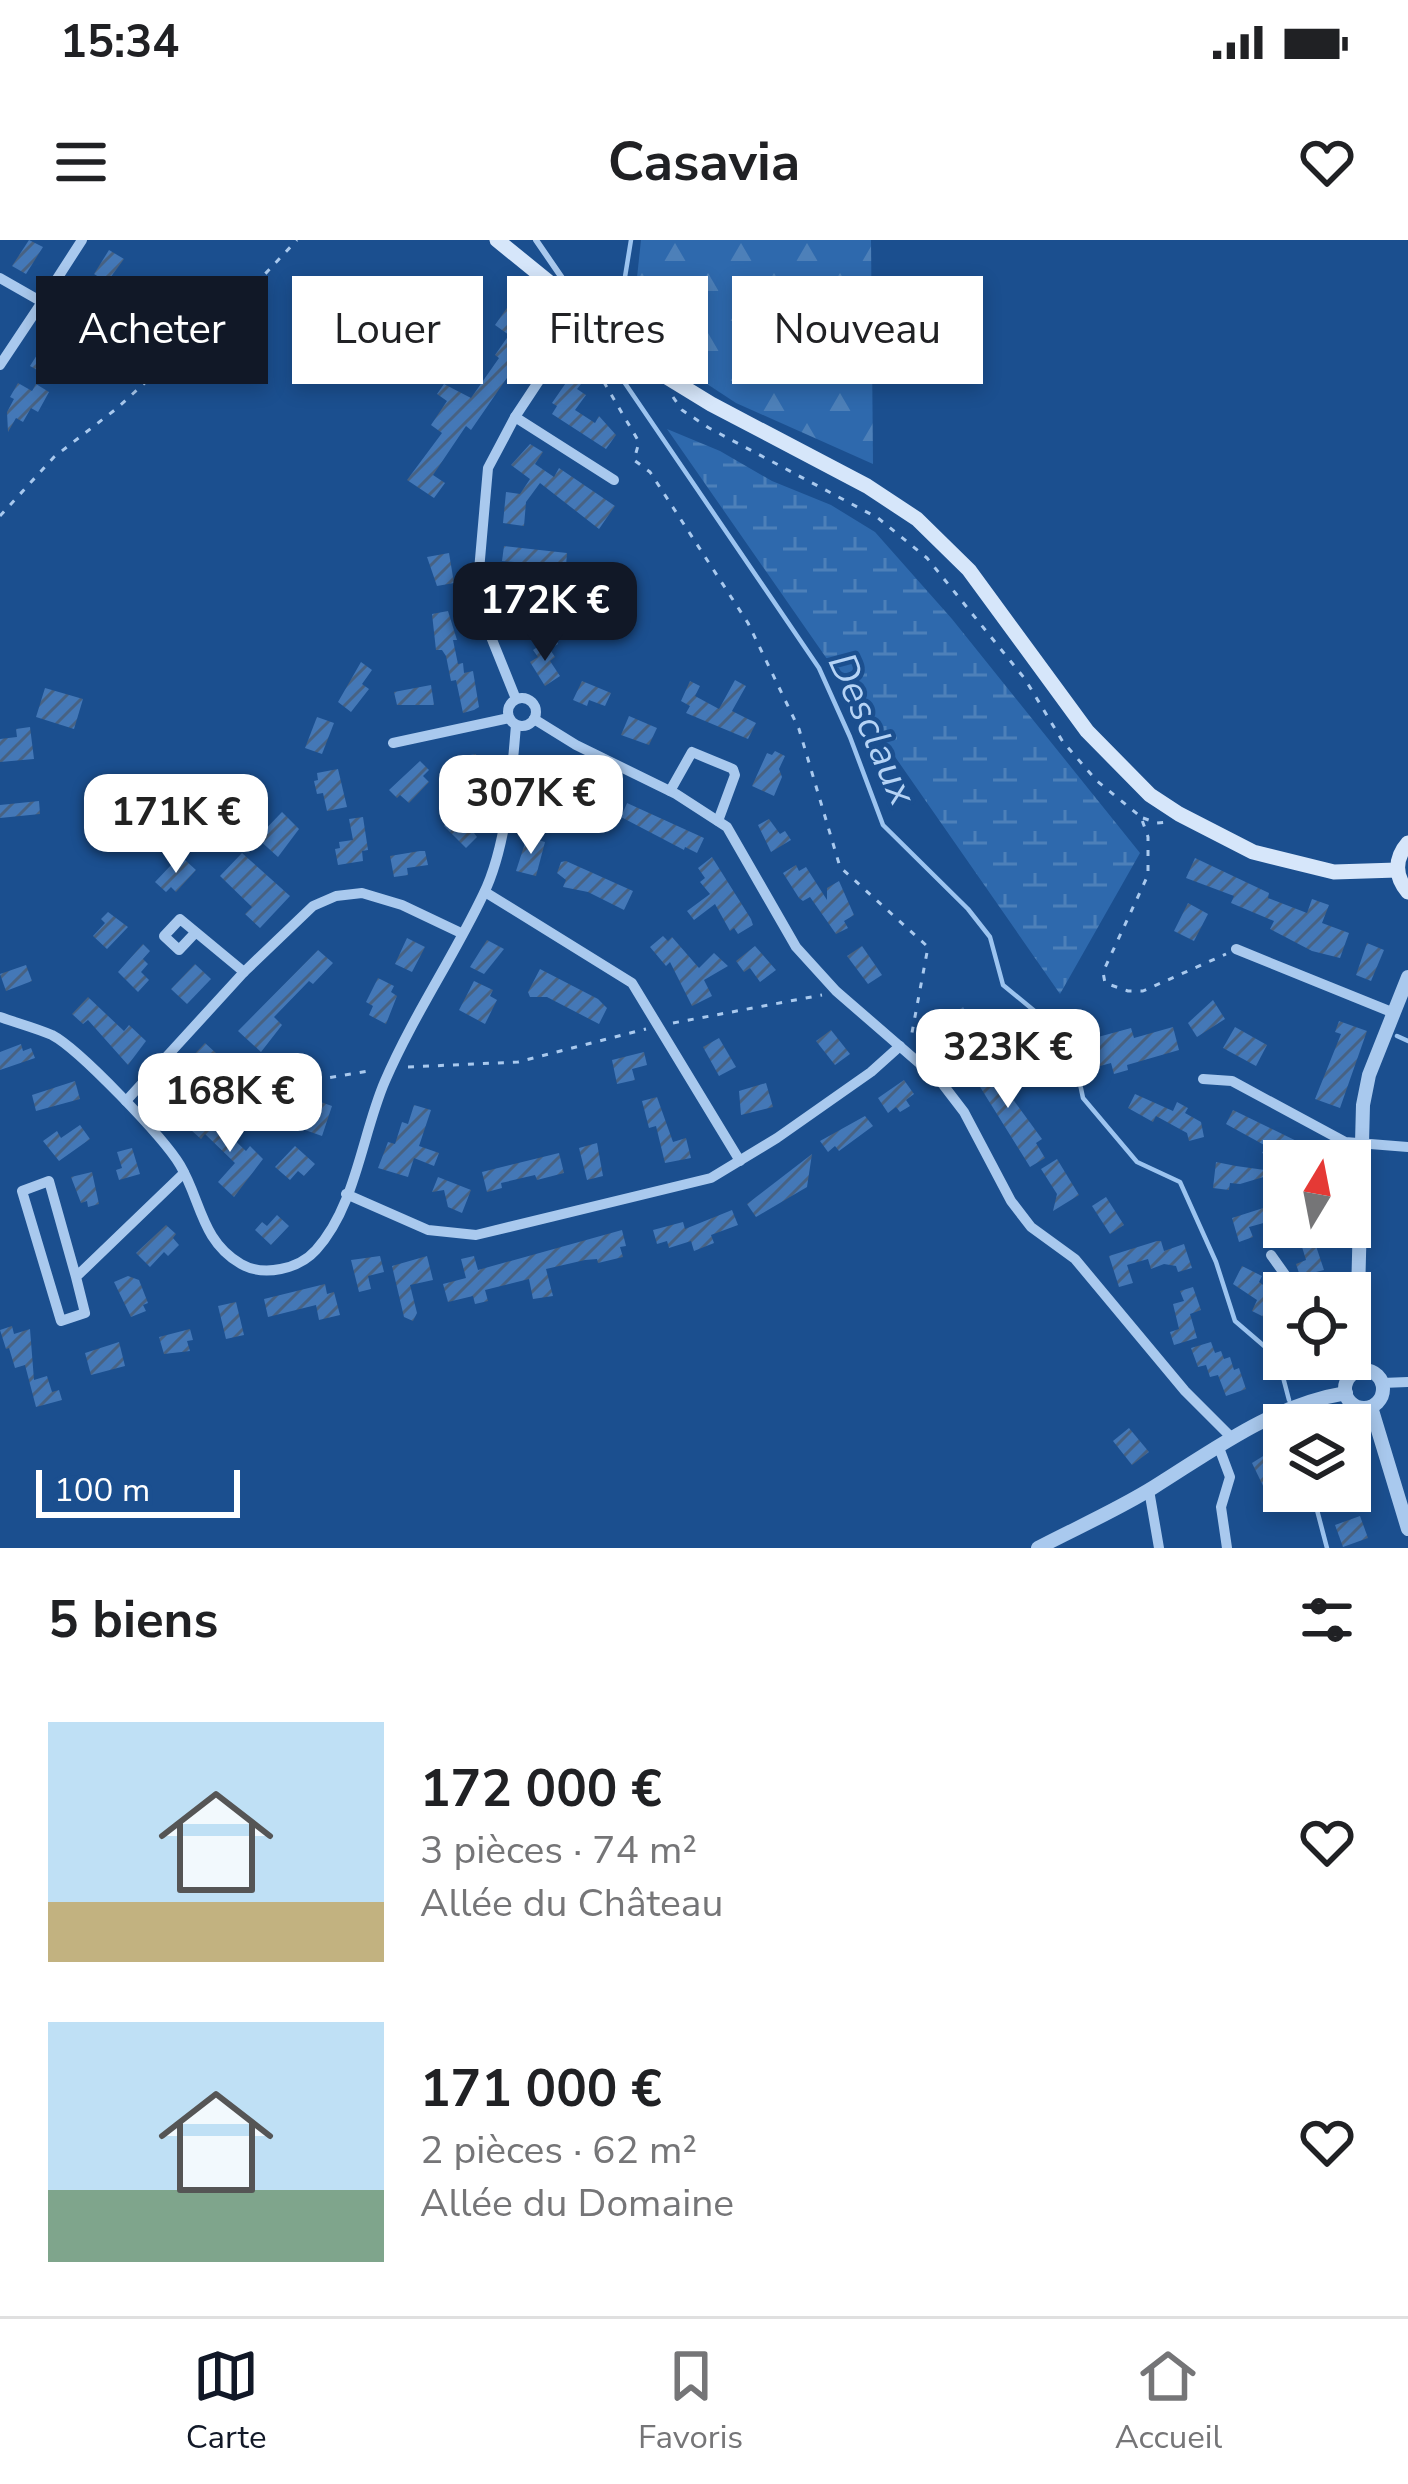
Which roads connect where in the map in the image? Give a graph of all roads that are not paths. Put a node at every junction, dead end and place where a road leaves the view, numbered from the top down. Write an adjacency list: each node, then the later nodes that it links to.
1 (82, 240): 4 (street)
2 (497, 240): 5 (main road)
3 (536, 240): 6 (lane)
4 (59, 276)
5 (542, 276)
6 (561, 276)
7 (0, 278): 8 (street)
8 (36, 299)
9 (36, 311): 10 (street)
10 (0, 364)
11 (538, 384): 13 (street)
12 (680, 384): 22 (main road)
13 (515, 417): 14 (street); 15 (street)
14 (614, 480)
15 (516, 699): 16 (street); 17 (street)
16 (534, 719): 17 (street); 19 (street)
17 (512, 721): 18 (street); 23 (street)
18 (393, 742)
19 (670, 791): 20 (street); 20 (street)
20 (718, 821): 32 (street)
21 (1408, 844): 22 (main road)
22 (1397, 870): 24 (main road)
23 (485, 892): 26 (street); 39 (street)
24 (1408, 892)
25 (195, 933): 28 (street)
26 (461, 933): 28 (street); 41 (street)
27 (1237, 949): 30 (street)
28 (244, 972): 34 (street)
29 (1408, 977): 30 (street)
30 (1394, 1013): 36 (street)
31 (0, 1017): 34 (street)
32 (904, 1050): 39 (street); 52 (street)
33 (1203, 1079): 35 (street)
34 (126, 1101): 40 (street)
35 (1342, 1140)
36 (1361, 1140)
37 (1371, 1145): 38 (street)
38 (1408, 1147)
39 (740, 1161): 41 (street)
40 (184, 1173): 41 (street); 44 (street)
41 (346, 1194)
42 (1270, 1256): 43 (street)
43 (1282, 1272)
44 (76, 1276): 44 (street)
45 (1371, 1373): 48 (street)
46 (1350, 1380): 49 (street)
47 (1408, 1382): 48 (street)
48 (1382, 1383): 51 (street)
49 (1346, 1393): 50 (street); 52 (street)
50 (1354, 1404)
51 (1371, 1407): 54 (street)
52 (1225, 1441): 53 (street); 57 (street)
53 (1149, 1490): 55 (street); 56 (street)
54 (1408, 1529)
55 (1037, 1548)
56 (1159, 1548)
57 (1227, 1548)

